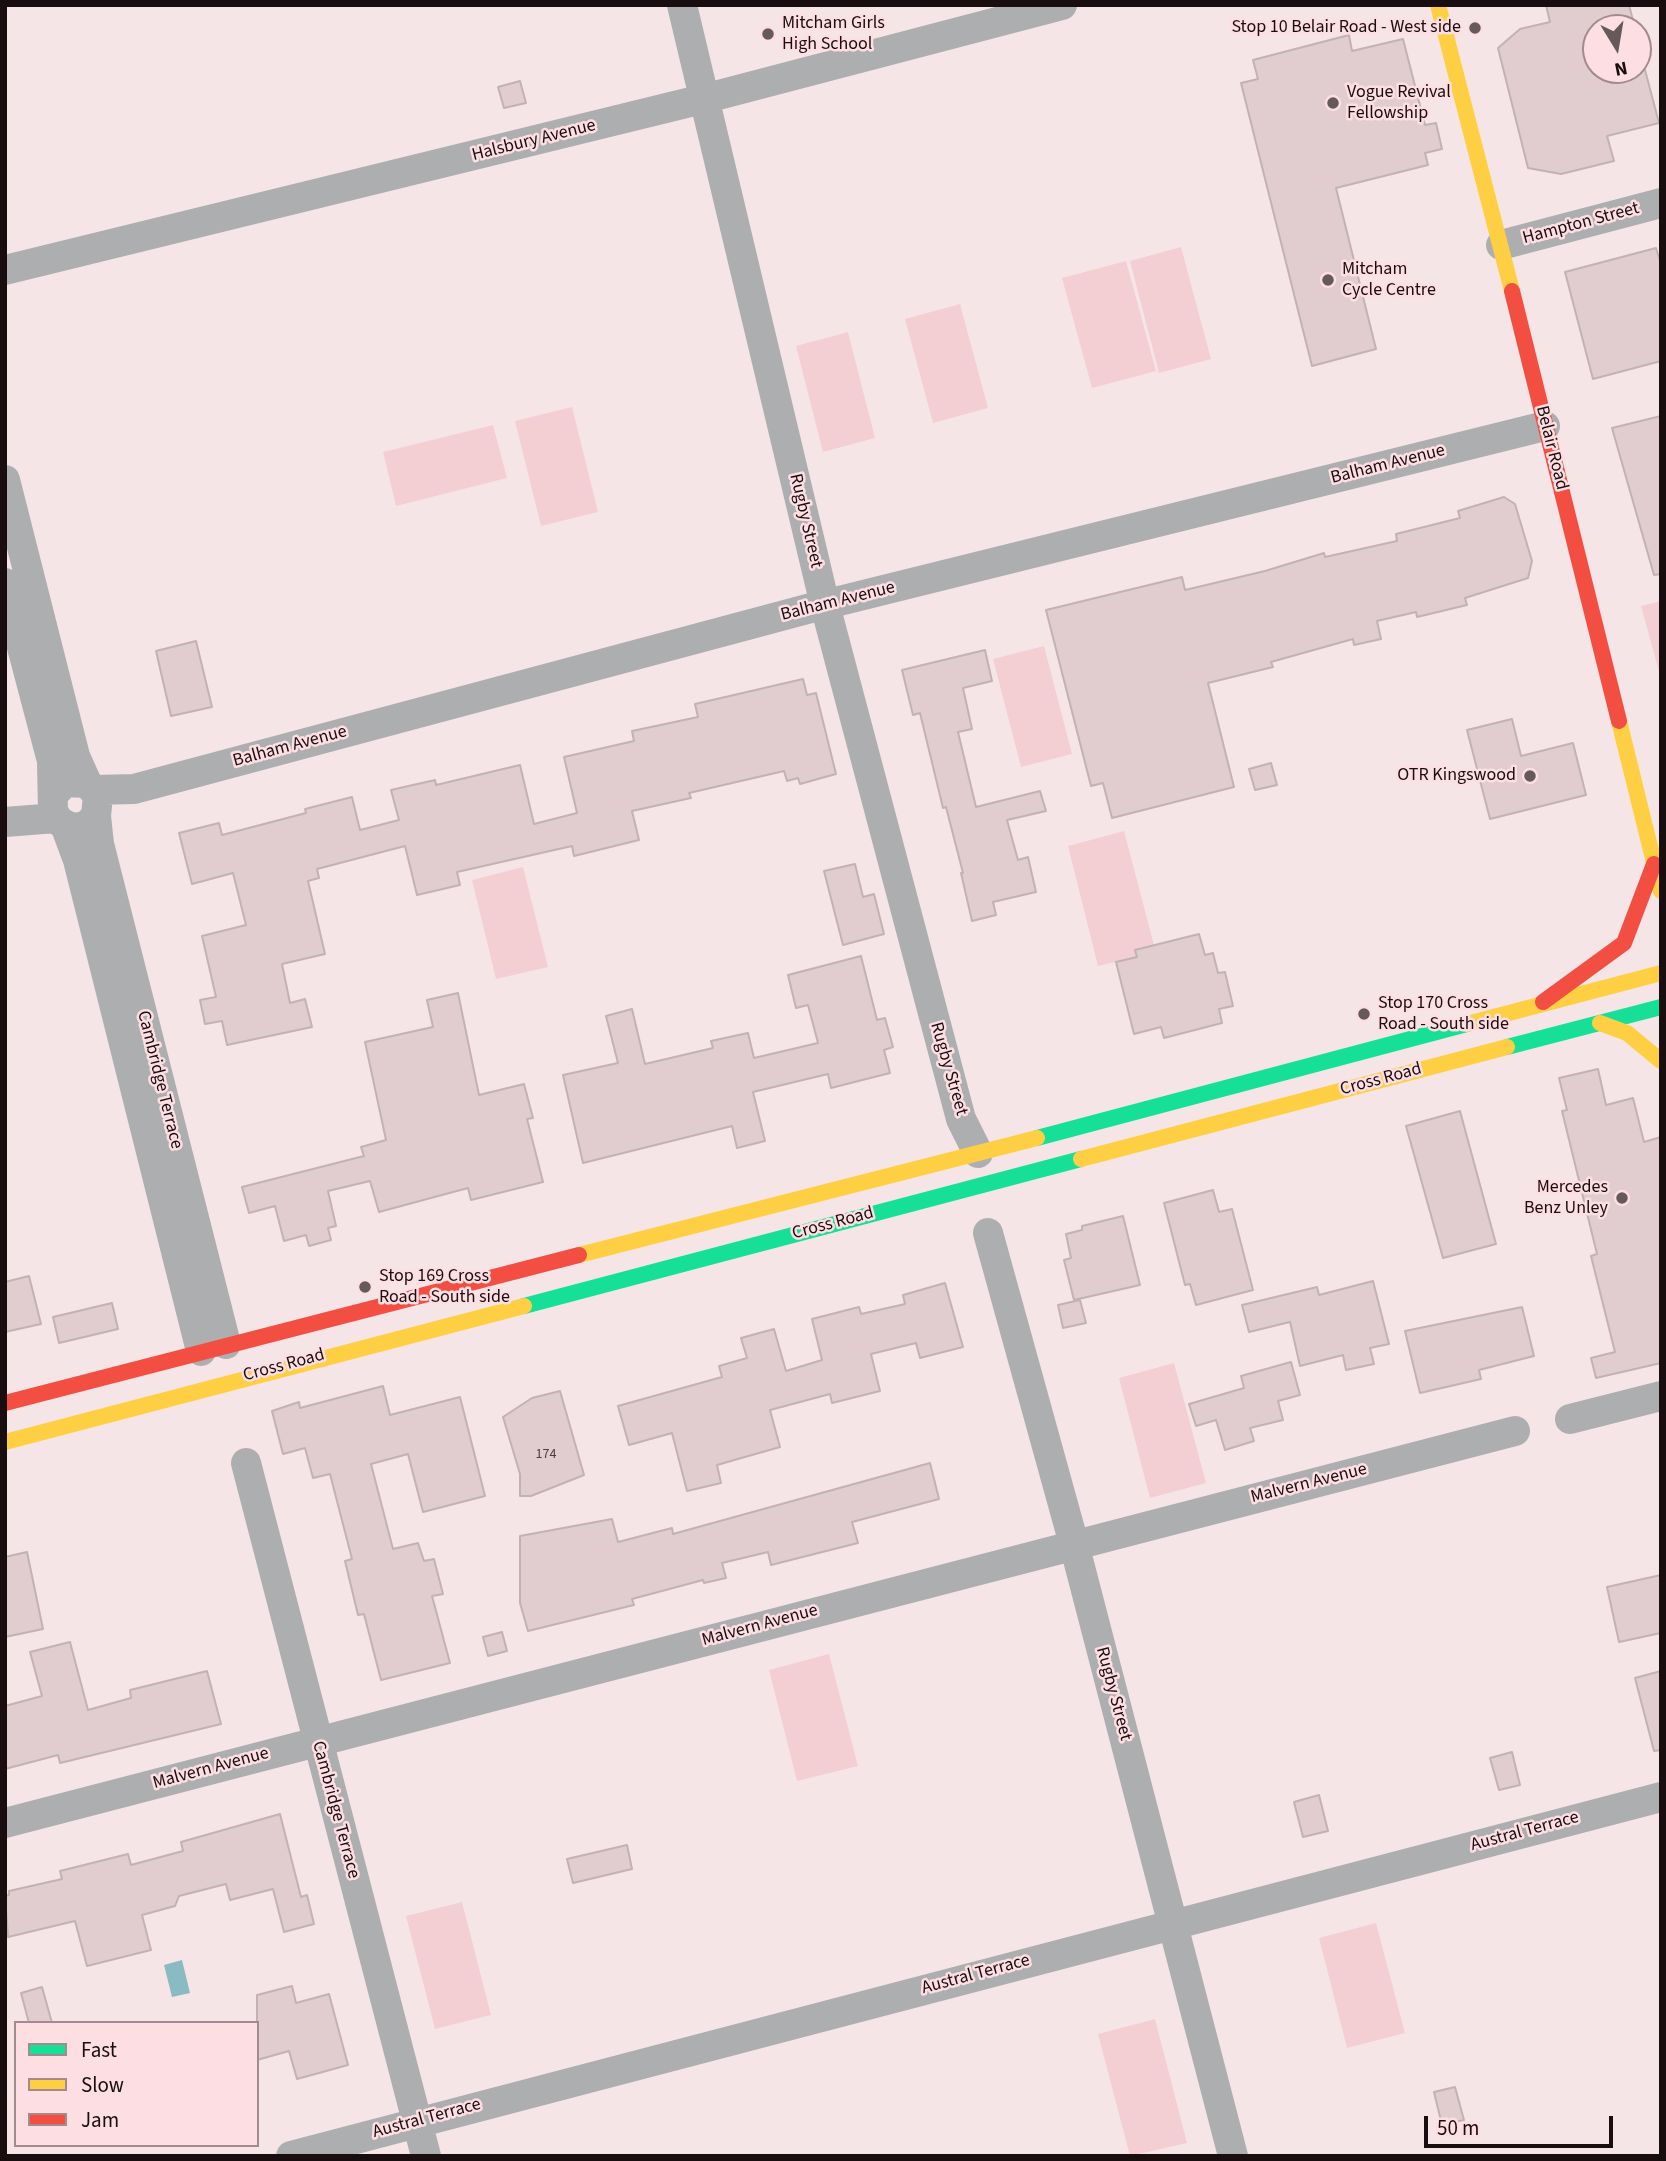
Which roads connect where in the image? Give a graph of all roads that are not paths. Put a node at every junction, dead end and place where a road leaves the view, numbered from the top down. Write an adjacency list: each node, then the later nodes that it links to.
1 (682, 5): 4 (street, Rugby Street)
2 (1062, 5): 4 (street, Halsbury Avenue)
3 (1438, 5): 6 (main road, Belair Road)
4 (707, 99): 7 (street, Halsbury Avenue); 12 (street, Rugby Street)
5 (1661, 203): 6 (street, Hampton Street)
6 (1501, 245): 8 (main road, Belair Road)
7 (5, 270)
8 (1545, 426): 12 (street, Balham Avenue); 17 (main road, Belair Road)
9 (5, 480): 10 (street, Cambridge Terrace)
10 (14, 548): 13 (street, Cambridge Terrace)
11 (5, 583): 13 (street, Cambridge Terrace)
12 (825, 605): 14 (street, Balham Avenue); 25 (street, Rugby Street)
13 (28, 622): 14 (street, Cambridge Terrace); 15 (street, Cambridge Terrace)
14 (95, 799): 15 (street); 15 (street); 19 (street, Cambridge Terrace)
15 (57, 809): 16 (street); 19 (street, Cambridge Terrace)
16 (9, 821)
17 (1654, 864): 18 (main road, Belair Road); 21 (main road)
18 (1661, 891)
19 (102, 903): 27 (street, Cambridge Terrace)
20 (1661, 973): 21 (main road, Cross Road)
21 (1543, 1002): 25 (main road, Cross Road)
22 (1661, 1007): 23 (main road, Cross Road)
23 (1601, 1023): 24 (main road); 28 (main road, Cross Road)
24 (1661, 1061)
25 (978, 1153): 27 (main road, Cross Road)
26 (988, 1233): 35 (street, Rugby Street)
27 (213, 1347): 28 (main road); 28 (main road); 30 (main road, Cross Road)
28 (222, 1382): 33 (main road, Cross Road)
29 (1661, 1396): 31 (street)
30 (5, 1403)
31 (1570, 1419)
32 (1515, 1431): 35 (street, Malvern Avenue)
33 (5, 1442)
34 (246, 1463): 36 (street, Cambridge Terrace)
35 (1074, 1544): 36 (street, Malvern Avenue); 39 (street, Rugby Street)
36 (316, 1742): 38 (street, Malvern Avenue); 40 (street, Cambridge Terrace)
37 (1661, 1797): 39 (street, Austral Terrace)
38 (5, 1823)
39 (1173, 1924): 40 (street, Austral Terrace); 43 (street, Rugby Street)
40 (417, 2121): 41 (street, Austral Terrace); 42 (street, Cambridge Terrace)
41 (291, 2156)
42 (426, 2156)
43 (1233, 2156)

